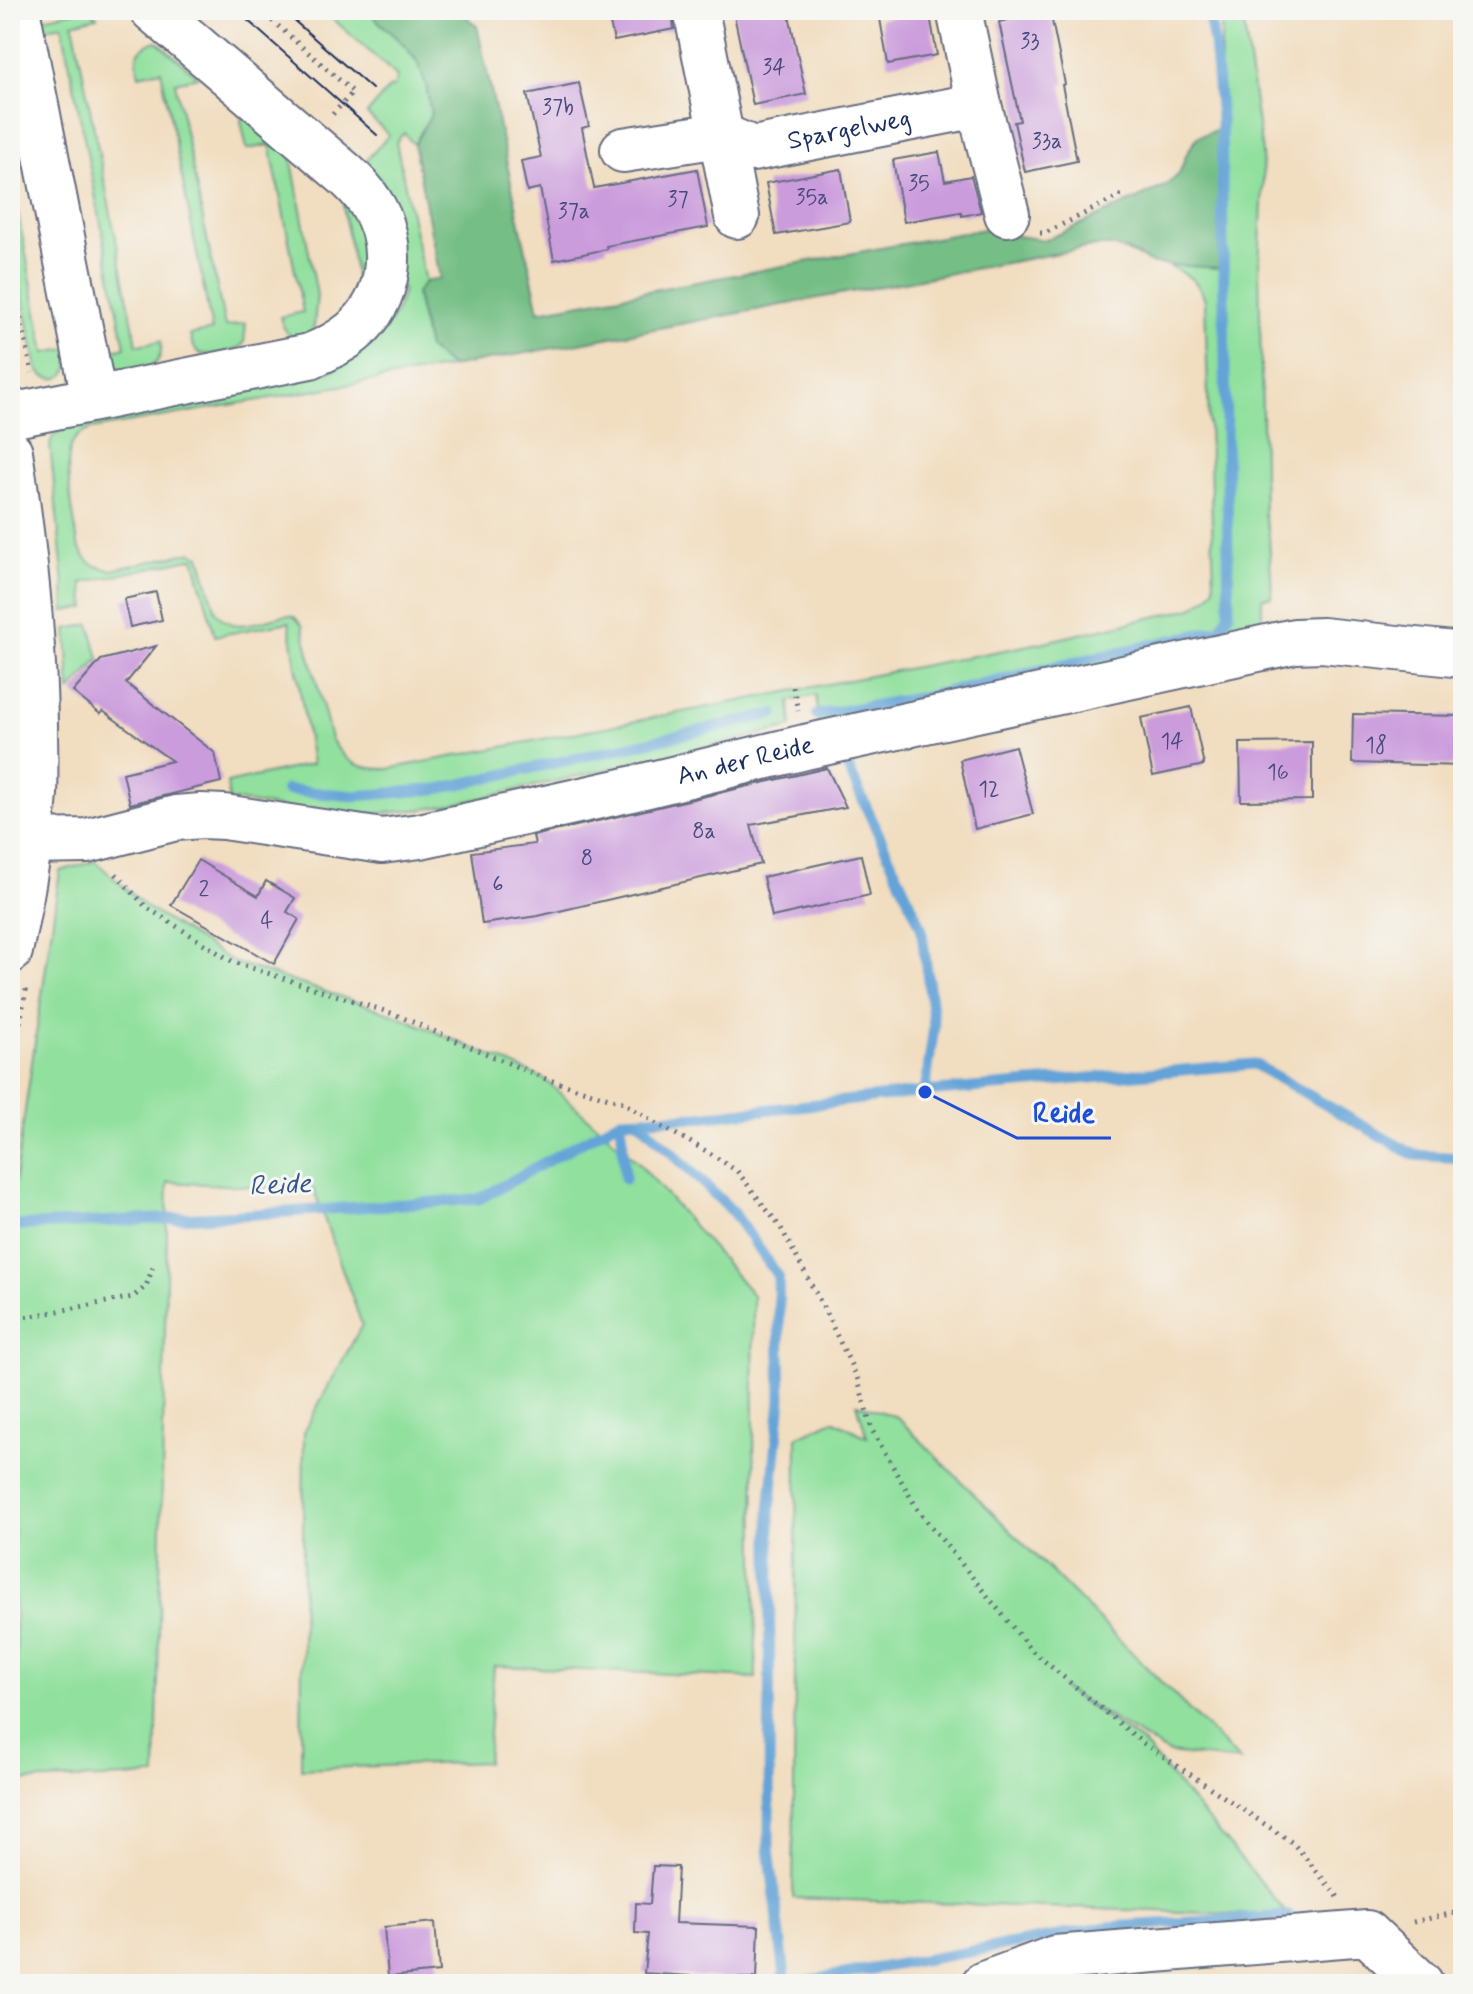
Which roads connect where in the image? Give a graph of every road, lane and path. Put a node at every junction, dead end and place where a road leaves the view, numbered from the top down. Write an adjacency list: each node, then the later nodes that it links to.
1 (19, 10): 17 (street)
2 (153, 10): 8 (street)
3 (260, 10): 8 (path)
4 (696, 10): 7 (street)
5 (959, 10): 6 (street)
6 (979, 105): 7 (street, Spargelweg); 11 (street)
7 (720, 135): 9 (street, Spargelweg); 12 (street)
8 (308, 143): 17 (street)
9 (623, 150)
10 (1126, 193): 11 (path)
11 (1007, 214)
12 (737, 216)
13 (10, 263): 16 (path)
14 (10, 325): 15 (path)
15 (18, 365)
16 (32, 374)
17 (94, 398): 18 (street)
18 (10, 416)
19 (10, 452): 22 (street)
20 (1463, 655): 21 (street, An der Reide)
21 (87, 841): 22 (street, An der Reide); 28 (path)
22 (29, 842): 23 (street)
23 (10, 951)
24 (153, 1267): 25 (path)
25 (10, 1318)
26 (10, 1669): 27 (path)
27 (10, 1778)
28 (1367, 1933): 29 (street); 30 (street)
29 (984, 1984)
30 (1421, 1984)

